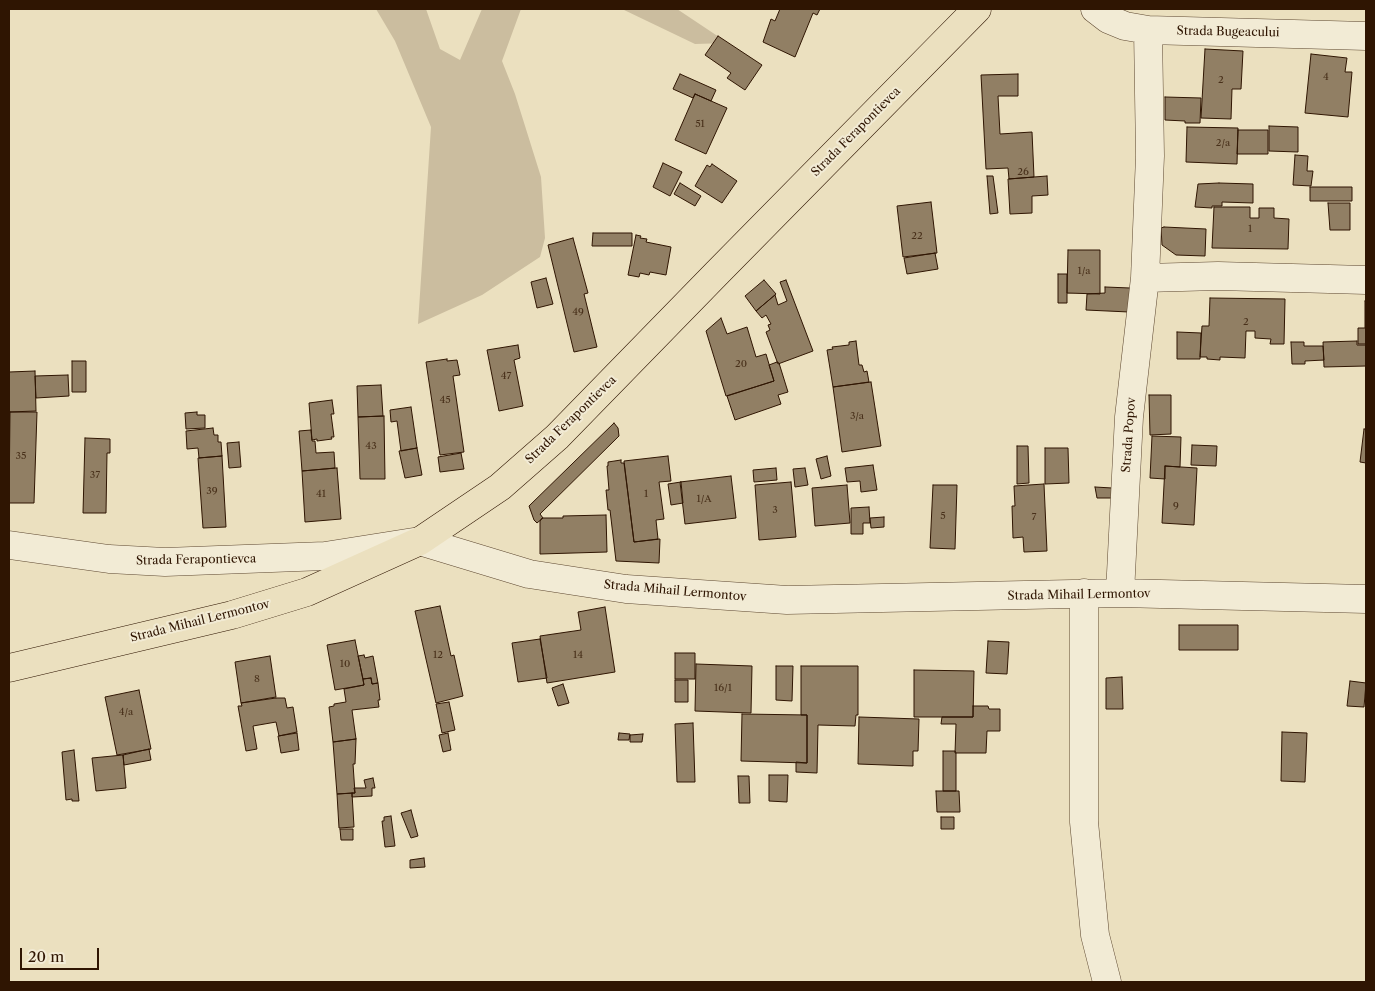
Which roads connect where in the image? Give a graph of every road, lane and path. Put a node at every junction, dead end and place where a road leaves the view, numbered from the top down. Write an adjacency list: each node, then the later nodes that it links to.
1 (977, 9): 7 (main road, Strada Ferapontievca)
2 (1095, 9): 3 (street, Strada Bugeacului)
3 (1148, 30): 4 (street, Strada Bugeacului); 5 (street, Strada Popov)
4 (1366, 36)
5 (1145, 278): 6 (street); 9 (street, Strada Popov)
6 (1366, 280)
7 (420, 541): 8 (street, Strada Ferapontievca); 10 (street, Strada Mihail Lermontov); 12 (main road, Strada Mihail Lermontov)
8 (9, 545)
9 (1120, 593): 10 (street, Strada Mihail Lermontov); 11 (street, Strada Mihail Lermontov)
10 (1084, 594): 13 (street)
11 (1366, 599)
12 (9, 668)
13 (1107, 982)

